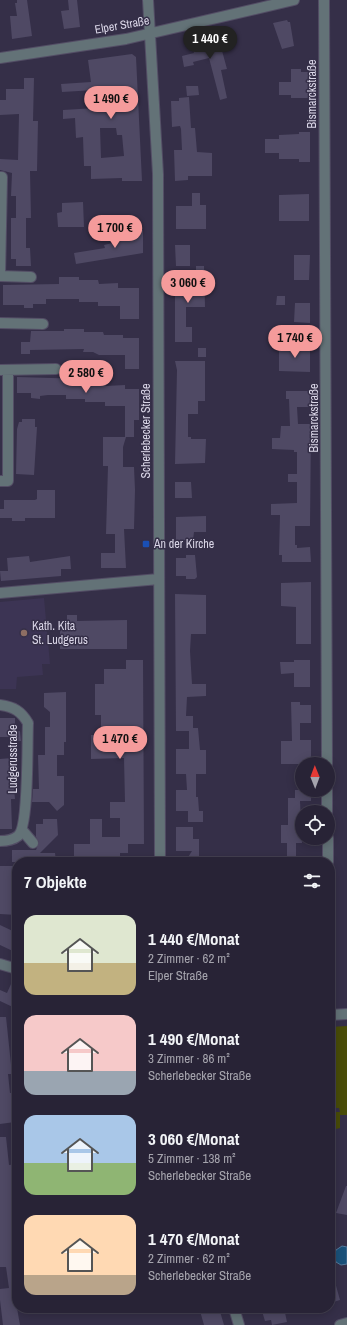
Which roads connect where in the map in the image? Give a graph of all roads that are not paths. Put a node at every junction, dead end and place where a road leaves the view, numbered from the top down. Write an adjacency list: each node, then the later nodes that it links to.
1 (148, 0): 4 (street, Scherlebecker Straße)
2 (294, 0): 4 (street, Elper Straße)
3 (324, 0): 17 (street, Bismarckstraße)
4 (150, 34): 5 (street, Elper Straße); 14 (street, Scherlebecker Straße)
5 (0, 58)
6 (0, 177): 7 (street)
7 (0, 276): 8 (street)
8 (30, 277)
9 (0, 323): 10 (street)
10 (43, 324)
11 (56, 369): 12 (street)
12 (4, 370): 13 (street)
13 (0, 481)
14 (159, 578): 15 (street); 22 (street, Scherlebecker Straße)
15 (0, 593)
16 (0, 705): 18 (street, Ludgerusstraße)
17 (327, 757)
18 (22, 830): 19 (street); 20 (street)
19 (0, 841)
20 (33, 843)
21 (328, 845): 23 (street)
22 (160, 857)
23 (328, 857)
24 (0, 964): 25 (street)
25 (12, 968)
26 (347, 1014): 27 (street)
27 (335, 1015)
28 (235, 1313): 30 (street)
29 (347, 1323): 31 (street)
30 (239, 1325)
31 (340, 1325)

